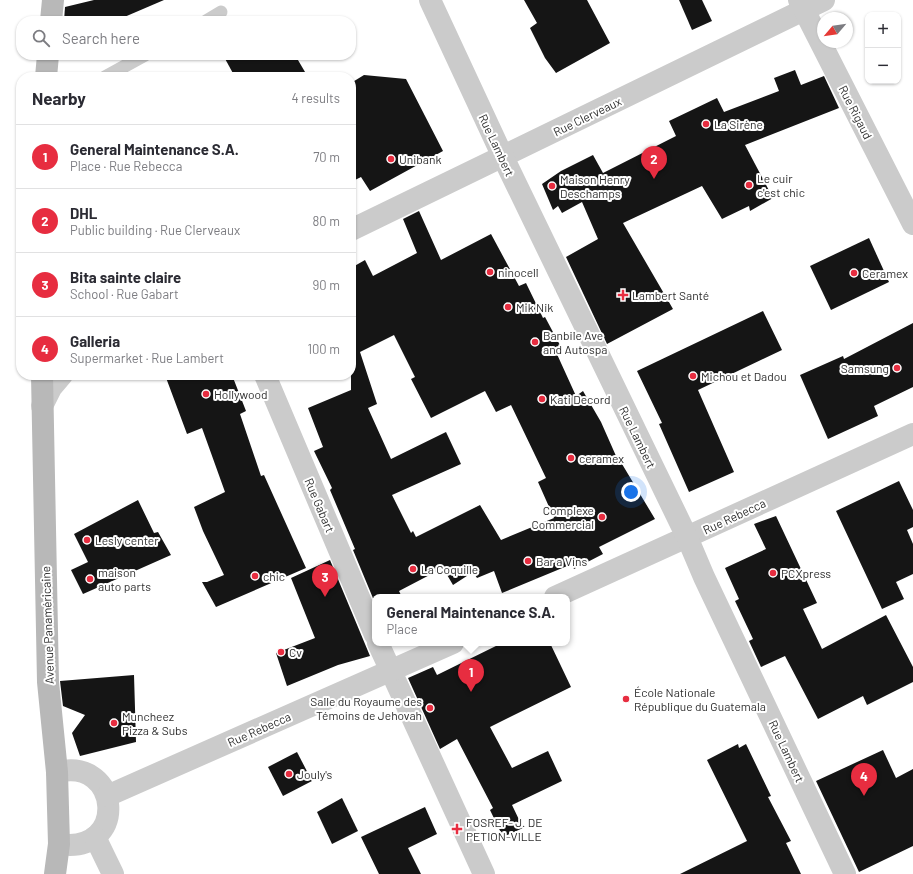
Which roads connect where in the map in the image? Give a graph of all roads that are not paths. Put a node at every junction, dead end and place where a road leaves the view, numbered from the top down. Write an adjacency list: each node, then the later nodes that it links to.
1 (53, 0): 6 (main road)
2 (430, 0): 12 (street, Rue Lambert)
3 (824, 0): 4 (street, Rue Clerveaux)
4 (801, 5): 12 (street, Rue Clerveaux); 13 (street, Rue Rigaud)
5 (221, 12): 7 (lane)
6 (51, 16)
7 (214, 16)
8 (48, 60): 10 (main road)
9 (136, 60): 11 (lane)
10 (46, 72)
11 (114, 72)
12 (503, 157): 14 (street, Rue Clerveaux); 20 (street, Rue Lambert)
13 (913, 224)
14 (356, 228)
15 (42, 380): 18 (main road, Avenue Panaméricaine)
16 (58, 380): 18 (street)
17 (267, 380): 22 (street, Rue Gabart)
18 (42, 406): 26 (main road, Avenue Panaméricaine)
19 (913, 434): 20 (street, Rue Rebecca)
20 (687, 537): 21 (street, Rue Rebecca); 33 (street, Rue Lambert)
21 (562, 594)
22 (372, 628)
23 (379, 646): 25 (street)
24 (447, 646): 25 (street, Rue Rebecca)
25 (390, 672): 27 (street, Rue Rebecca); 32 (street)
26 (57, 772): 27 (street); 29 (main road, Avenue Panaméricaine)
27 (107, 796): 28 (street)
28 (95, 837): 29 (street); 31 (street)
29 (59, 844): 30 (main road, Avenue Panaméricaine)
30 (55, 874)
31 (113, 874)
32 (484, 874)
33 (845, 874)

